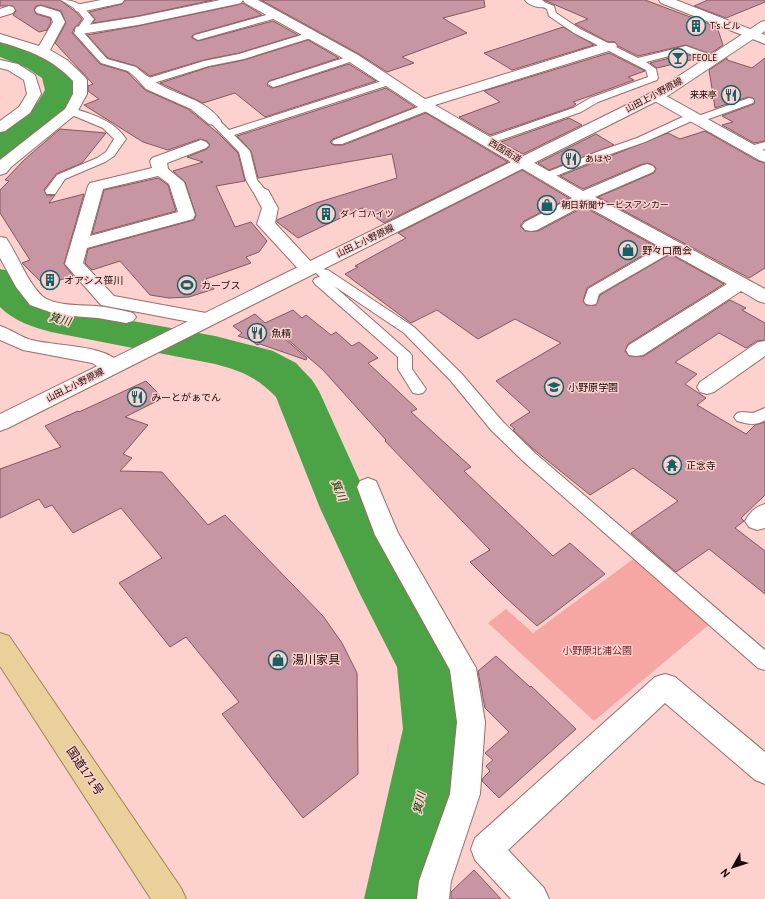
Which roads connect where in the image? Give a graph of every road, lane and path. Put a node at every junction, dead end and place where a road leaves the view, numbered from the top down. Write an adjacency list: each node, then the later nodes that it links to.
1 (65, 0): 7 (lane)
2 (118, 0): 7 (street)
3 (237, 0): 11 (street)
4 (665, 0): 14 (street)
5 (536, 2): 17 (lane)
6 (255, 3): 9 (street, 西国街道)
7 (80, 8): 11 (lane)
8 (41, 10): 18 (street)
9 (280, 13): 12 (street, 西国街道); 13 (lane); 16 (lane)
10 (765, 25): 14 (street, 山田上小野原線)
11 (81, 30): 23 (lane)
12 (312, 35): 20 (street, 西国街道); 23 (lane)
13 (198, 37)
14 (758, 37): 26 (street, 山田上小野原線)
15 (0, 38): 18 (street)
16 (219, 40)
17 (610, 46): 21 (lane); 28 (street)
18 (43, 50): 29 (street)
19 (705, 56): 21 (lane)
20 (354, 58): 24 (street, 西国街道); 25 (lane)
21 (637, 61): 34 (lane)
22 (0, 64): 32 (street)
23 (146, 81): 31 (street)
24 (388, 82): 28 (street, 西国街道); 33 (lane)
25 (273, 84)
26 (656, 96): 30 (street); 39 (street, 山田上小野原線)
27 (749, 101): 30 (lane)
28 (423, 104): 34 (street, 西国街道); 35 (lane)
29 (71, 111): 41 (street); 44 (lane)
30 (696, 118): 37 (street); 43 (lane)
31 (214, 121): 33 (lane)
32 (0, 128)
33 (227, 134): 45 (lane)
34 (488, 141): 39 (street, 西国街道)
35 (338, 142)
36 (201, 145): 42 (street)
37 (758, 147): 38 (street)
38 (765, 157)
39 (524, 162): 43 (street, 西国街道); 51 (street, 山田上小野原線)
40 (647, 169): 46 (street)
41 (0, 170)
42 (161, 171): 49 (street); 49 (street)
43 (547, 176): 46 (street, 西国街道)
44 (51, 191)
45 (262, 193): 51 (street)
46 (582, 197): 47 (street); 50 (street, 西国街道)
47 (531, 226)
48 (0, 242): 57 (street)
49 (79, 246): 55 (street)
50 (672, 246): 52 (street, 西国街道); 54 (lane)
51 (316, 271): 55 (street, 山田上小野原線); 62 (lane); 68 (lane)
52 (741, 283): 53 (street, 西国街道); 59 (street)
53 (765, 297)
54 (591, 301)
55 (206, 319): 57 (street, 山田上小野原線)
56 (0, 332): 60 (street)
57 (181, 332): 60 (street, 山田上小野原線)
58 (765, 347): 61 (street)
59 (636, 350)
60 (112, 366): 65 (street, 山田上小野原線)
61 (707, 387)
62 (418, 389)
63 (765, 412): 64 (lane)
64 (742, 418)
65 (0, 423)
66 (368, 487): 71 (street)
67 (0, 644): 70 (highway, 国道171号)
68 (765, 662)
69 (765, 770): 72 (street)
70 (170, 899)
71 (433, 899)
72 (533, 899)

